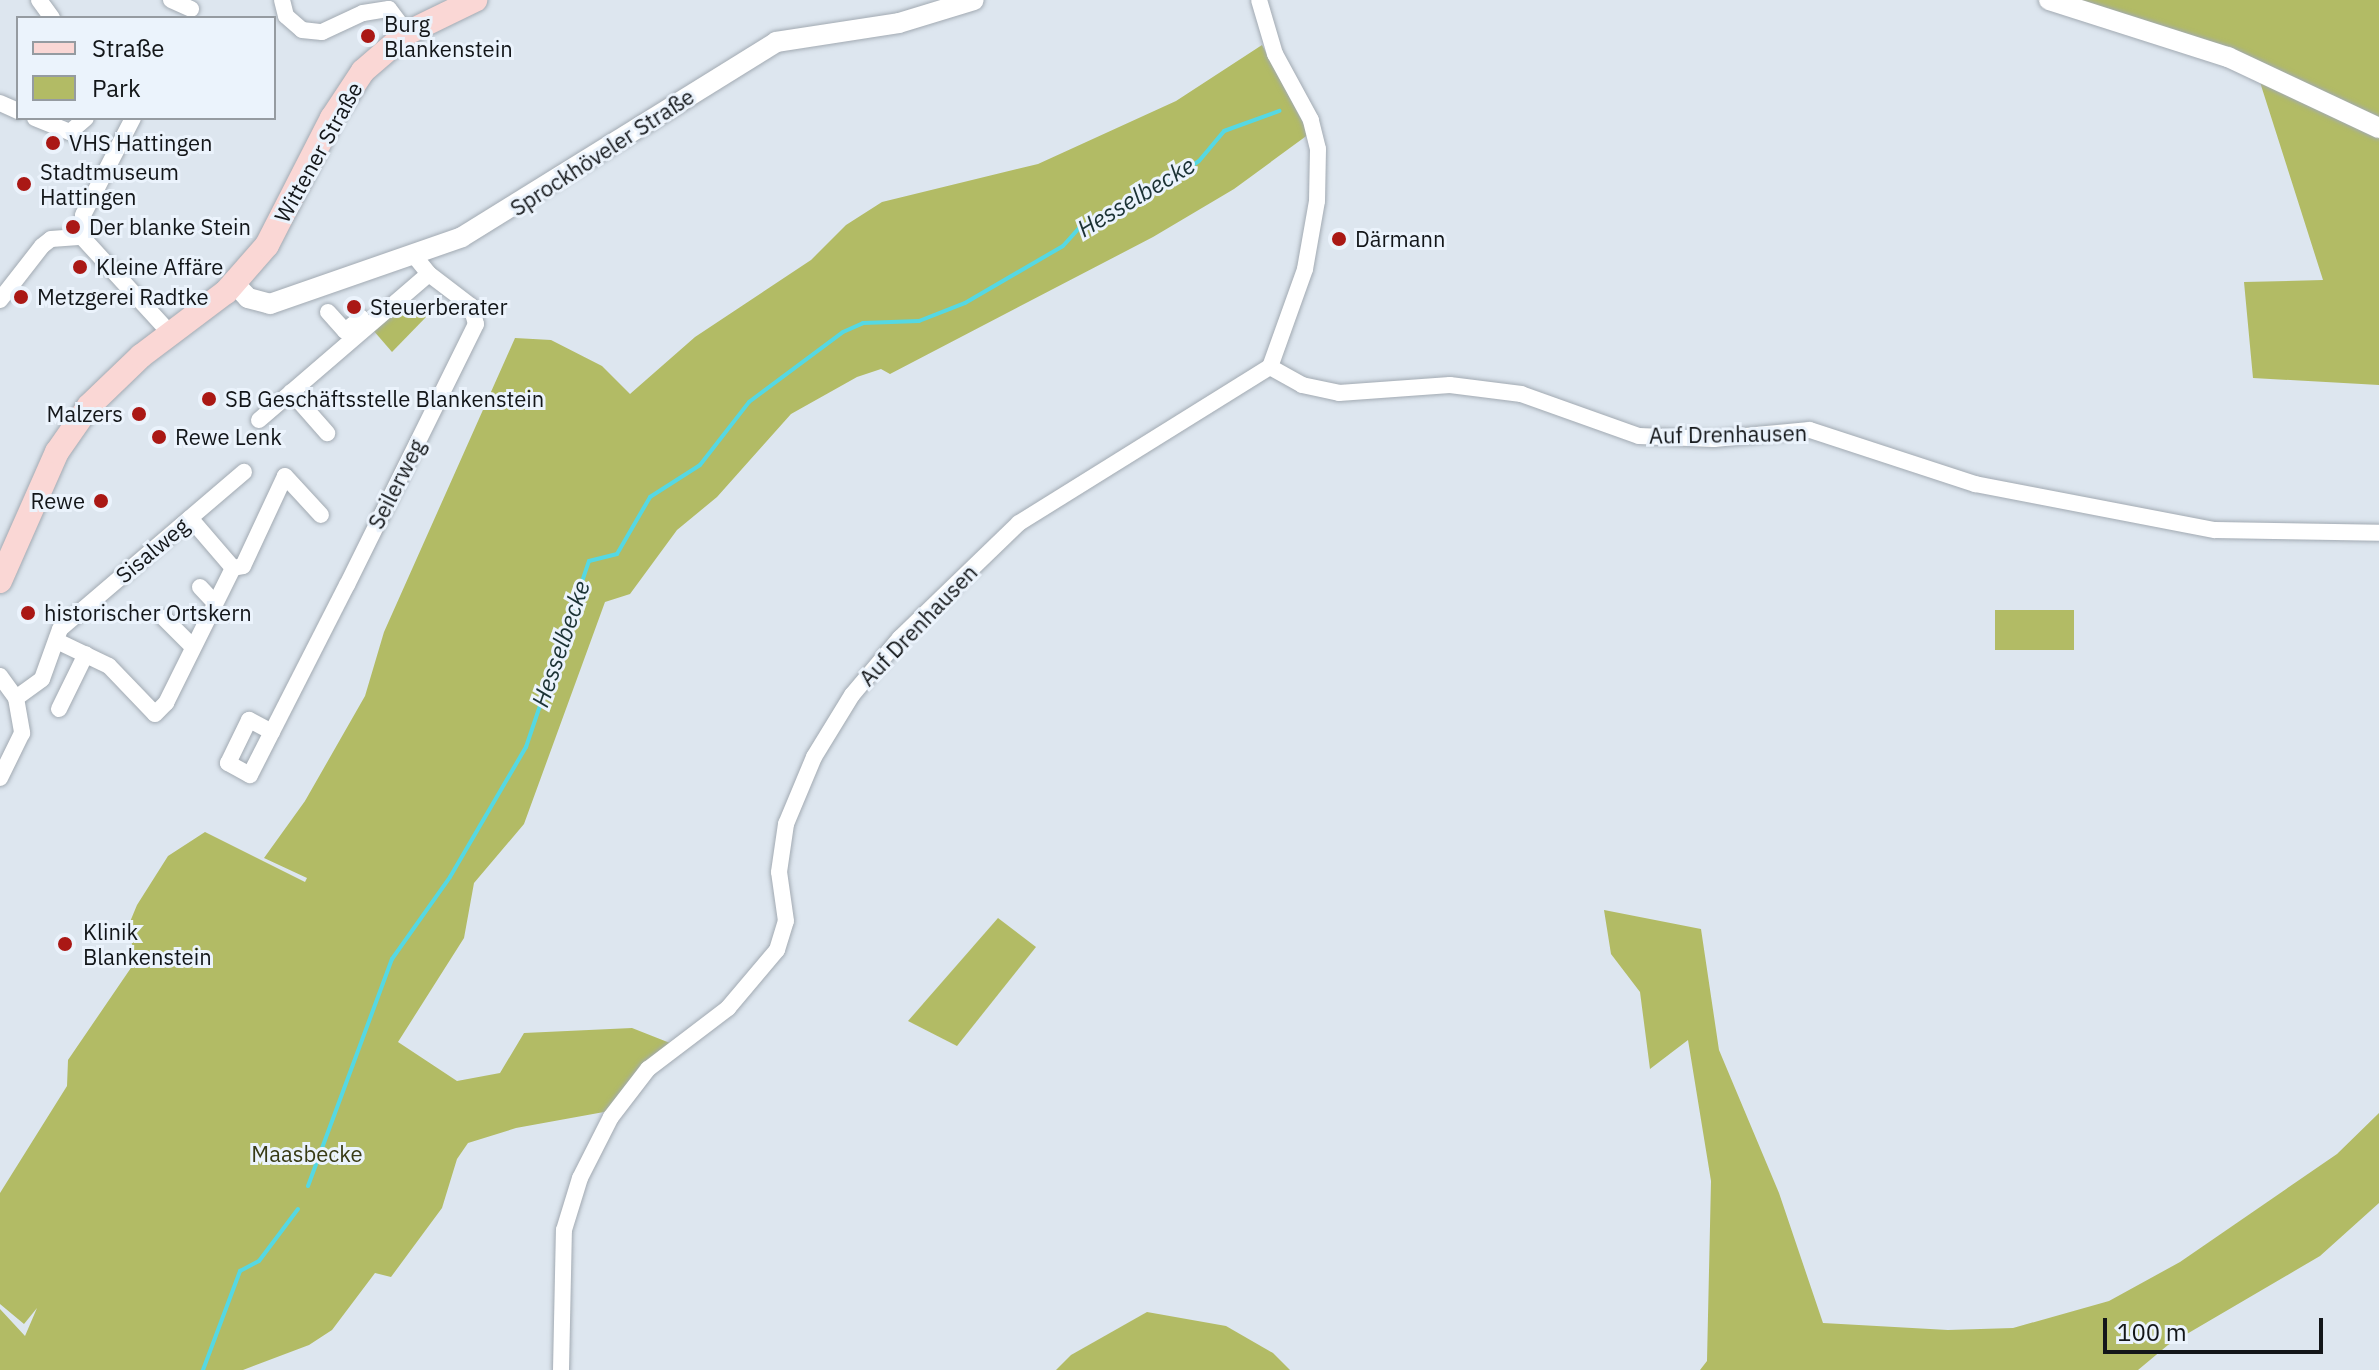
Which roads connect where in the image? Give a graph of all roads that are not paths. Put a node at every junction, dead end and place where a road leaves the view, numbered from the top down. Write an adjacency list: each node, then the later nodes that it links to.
1 (171, 0): 7 (street)
2 (282, 0): 8 (street)
3 (475, 0): 8 (main road, Wittener Straße)
4 (974, 0): 14 (street, Sprockhöveler Straße)
5 (1259, 0): 20 (street)
6 (2049, 0): 12 (street)
7 (191, 9)
8 (407, 33): 16 (main road, Wittener Straße)
9 (48, 120): 11 (street)
10 (132, 120): 13 (street)
11 (80, 125)
12 (2379, 128)
13 (82, 237): 17 (street); 19 (street)
14 (413, 254): 15 (street, Seilerweg); 16 (street, Sprockhöveler Straße)
15 (429, 274): 18 (street); 21 (street); 39 (street, Seilerweg)
16 (235, 284): 19 (main road, Wittener Straße)
17 (0, 300)
18 (328, 312)
19 (171, 334): 29 (main road, Wittener Straße)
20 (1270, 367): 27 (street, Auf Drenhausen); 41 (street, Auf Drenhausen)
21 (291, 392): 22 (street); 23 (street)
22 (259, 420)
23 (327, 433)
24 (244, 472): 26 (street, Sisalweg)
25 (321, 515): 28 (street)
26 (190, 518): 28 (street); 33 (street, Sisalweg)
27 (2379, 533)
28 (233, 568): 31 (street)
29 (0, 581)
30 (200, 587): 31 (street)
31 (215, 603): 34 (street)
32 (164, 618): 34 (street)
33 (60, 635): 35 (street); 37 (street)
34 (193, 647): 35 (street)
35 (86, 654): 38 (street)
36 (0, 676): 37 (street)
37 (16, 698): 40 (street)
38 (59, 709)
39 (272, 732)
40 (0, 778)
41 (561, 1370)

